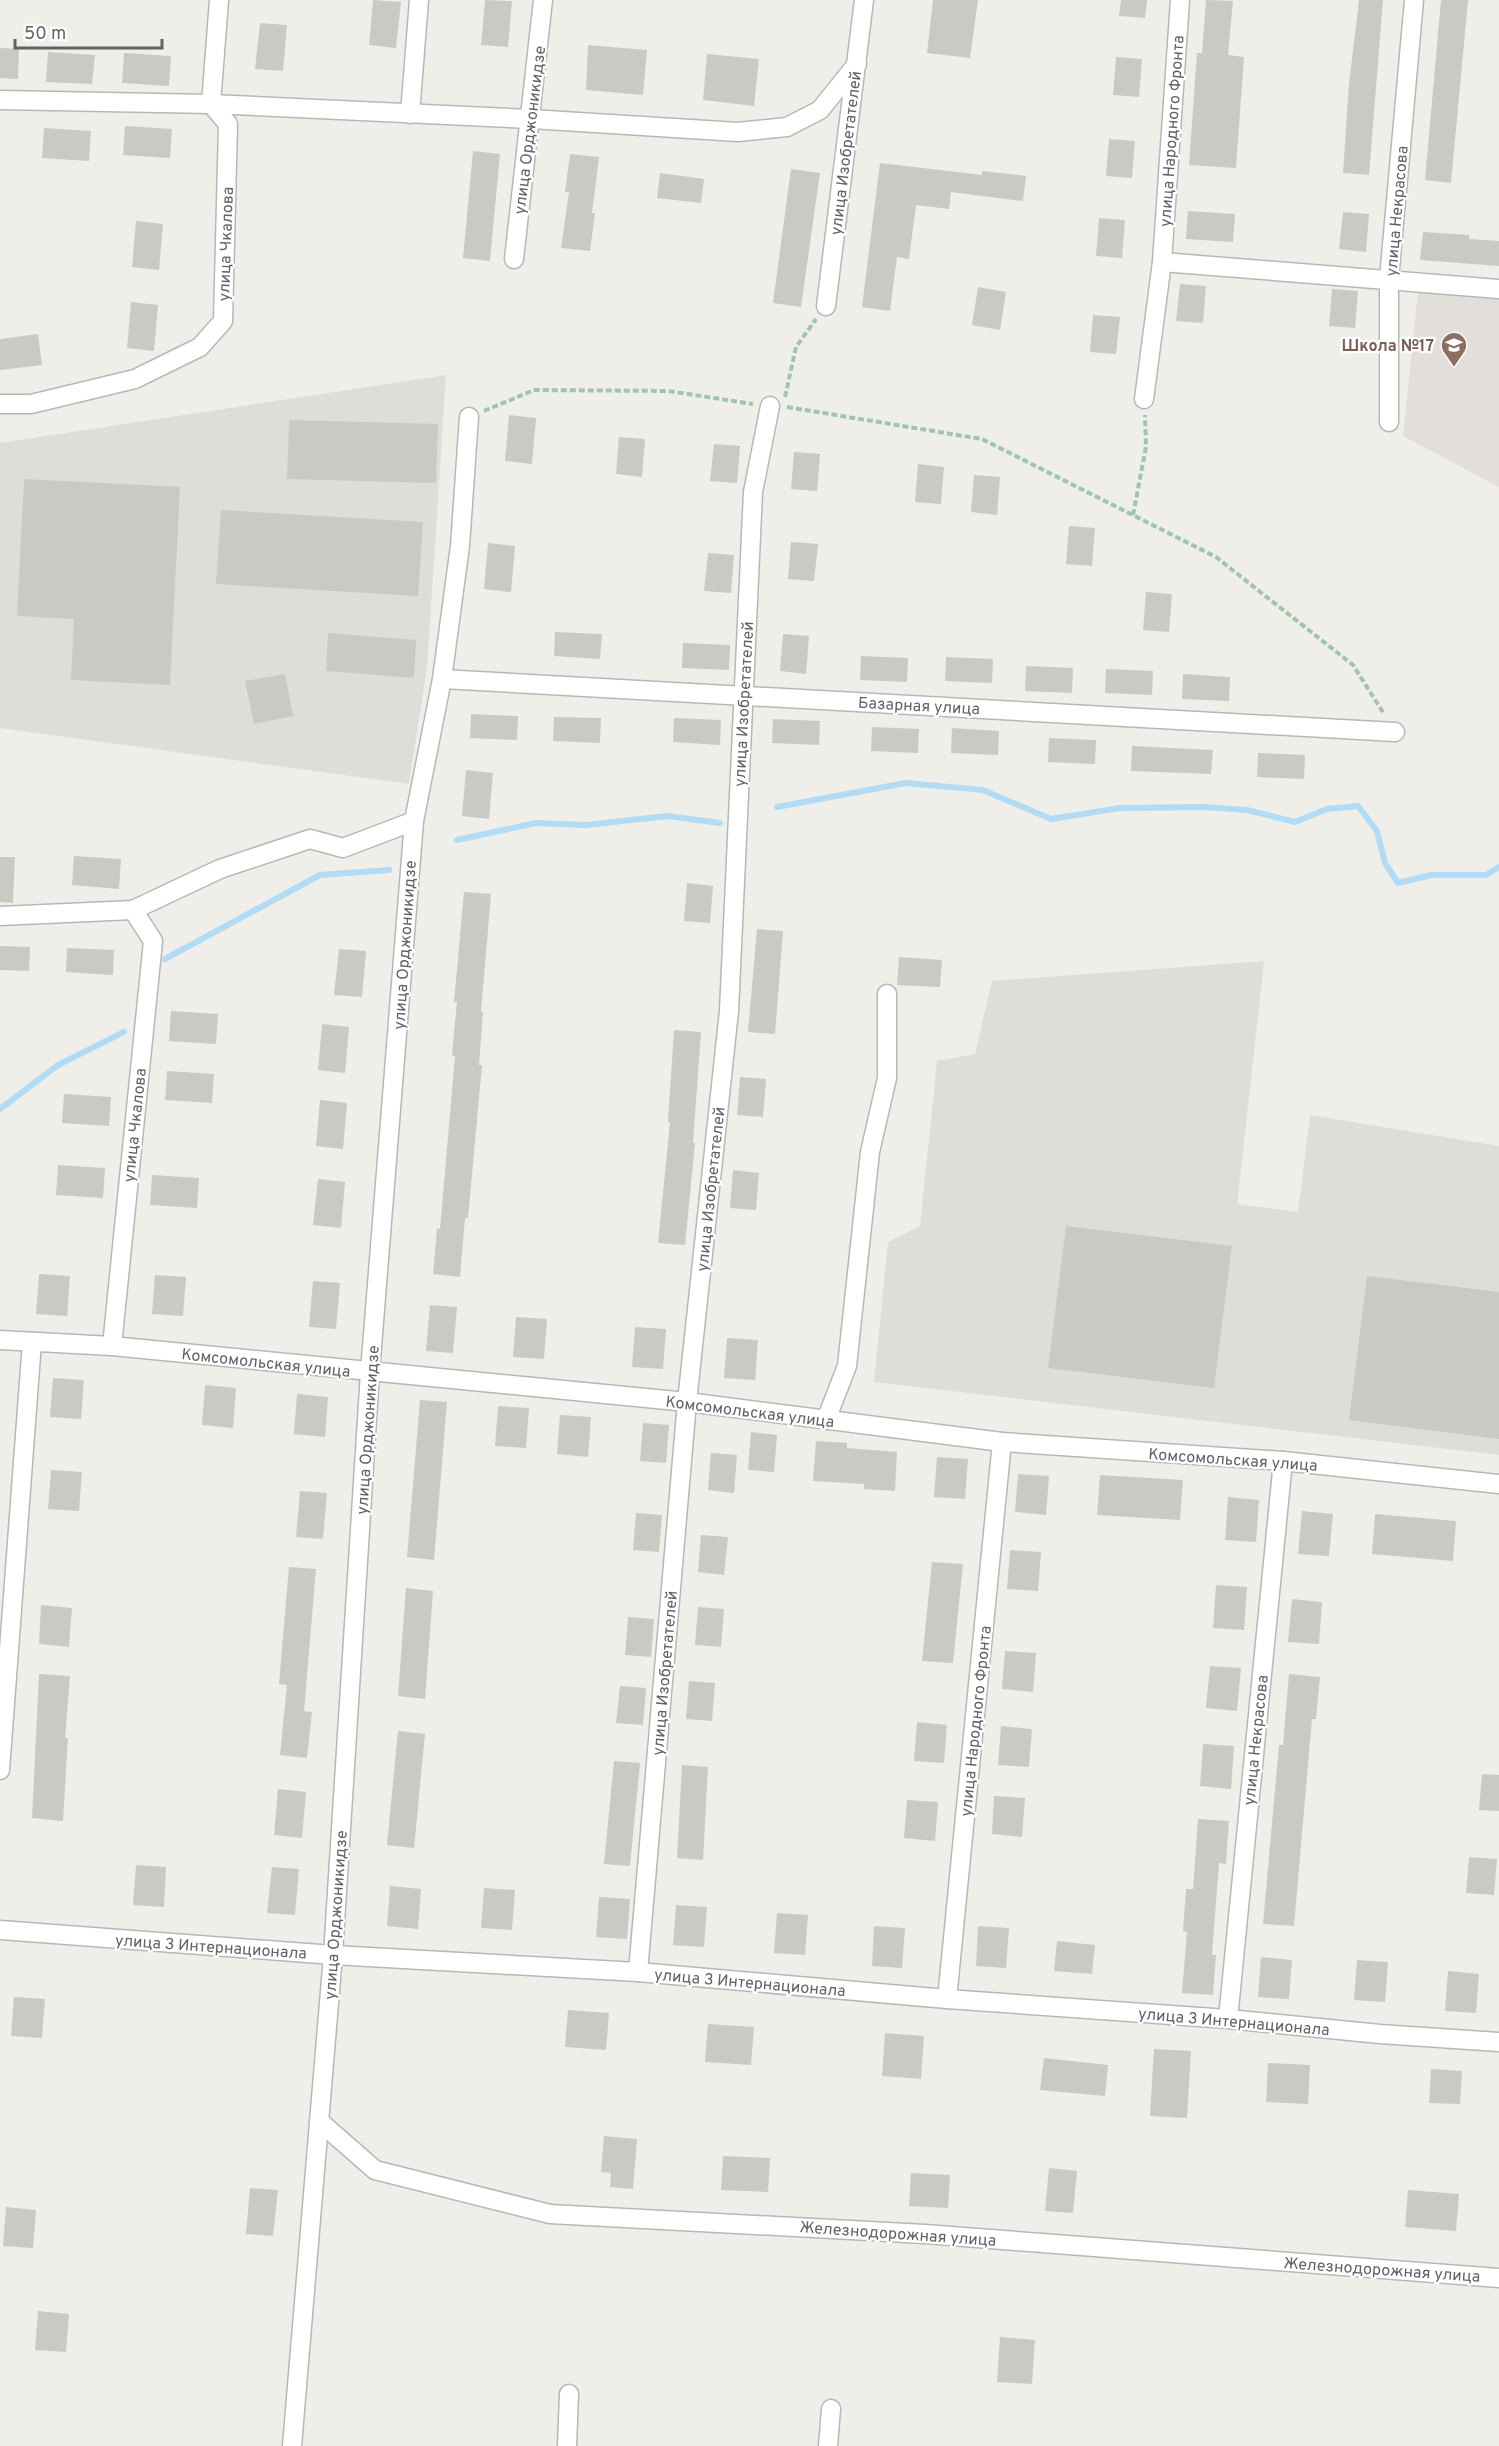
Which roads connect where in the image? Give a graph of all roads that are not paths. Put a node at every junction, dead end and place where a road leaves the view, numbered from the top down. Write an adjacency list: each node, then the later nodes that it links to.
1 (219, 0): 9 (street)
2 (419, 0): 10 (street)
3 (543, 0): 11 (street, улица Орджоникидзе)
4 (864, 0): 7 (street, улица Изобретателей)
5 (1180, 0): 13 (street, улица Народного Фронта)
6 (1414, 0): 14 (street, улица Некрасова)
7 (857, 64): 11 (street); 16 (street, улица Изобретателей)
8 (0, 100): 9 (street)
9 (211, 104): 10 (street); 18 (street, улица Чкалова)
10 (410, 114): 11 (street)
11 (531, 119): 12 (street, улица Орджоникидзе)
12 (514, 259)
13 (1162, 262): 14 (street); 17 (street, улица Народного Фронта)
14 (1389, 279): 15 (street); 21 (street, улица Некрасова)
15 (1499, 289)
16 (826, 306)
17 (1144, 399)
18 (0, 404)
19 (776, 406): 23 (street, улица Изобретателей)
20 (469, 417): 22 (street, улица Орджоникидзе)
21 (1389, 422)
22 (442, 679): 23 (street, Базарная улица); 25 (street, улица Орджоникидзе)
23 (743, 696): 24 (street, Базарная улица); 33 (street, улица Изобретателей)
24 (1395, 732)
25 (414, 821): 26 (street); 32 (street, улица Орджоникидзе)
26 (133, 910): 27 (street); 31 (street, улица Чкалова)
27 (0, 916)
28 (887, 994): 34 (street)
29 (0, 1340): 30 (street, Комсомольская улица)
30 (32, 1342): 31 (street, Комсомольская улица); 38 (street)
31 (112, 1346): 32 (street, Комсомольская улица)
32 (370, 1372): 33 (street, Комсомольская улица); 40 (street, улица Орджоникидзе)
33 (687, 1402): 34 (street, Комсомольская улица); 41 (street, улица Изобретателей)
34 (826, 1420): 35 (street, Комсомольская улица)
35 (1002, 1442): 36 (street, Комсомольская улица); 42 (street, улица Народного Фронта)
36 (1283, 1461): 37 (street, Комсомольская улица); 43 (street, улица Некрасова)
37 (1499, 1484)
38 (0, 1770)
39 (0, 1930): 40 (street, улица 3 Интернационала)
40 (333, 1955): 41 (street, улица 3 Интернационала); 45 (street, улица Орджоникидзе)
41 (638, 1972): 42 (street, улица 3 Интернационала)
42 (947, 1999): 43 (street, улица 3 Интернационала)
43 (1228, 2019): 44 (street, улица 3 Интернационала)
44 (1499, 2042)
45 (319, 2121): 46 (street, Железнодорожная улица); 49 (street, улица Орджоникидзе)
46 (1499, 2278)
47 (569, 2394): 50 (street)
48 (831, 2409): 51 (street)
49 (292, 2446)
50 (567, 2446)
51 (828, 2446)

